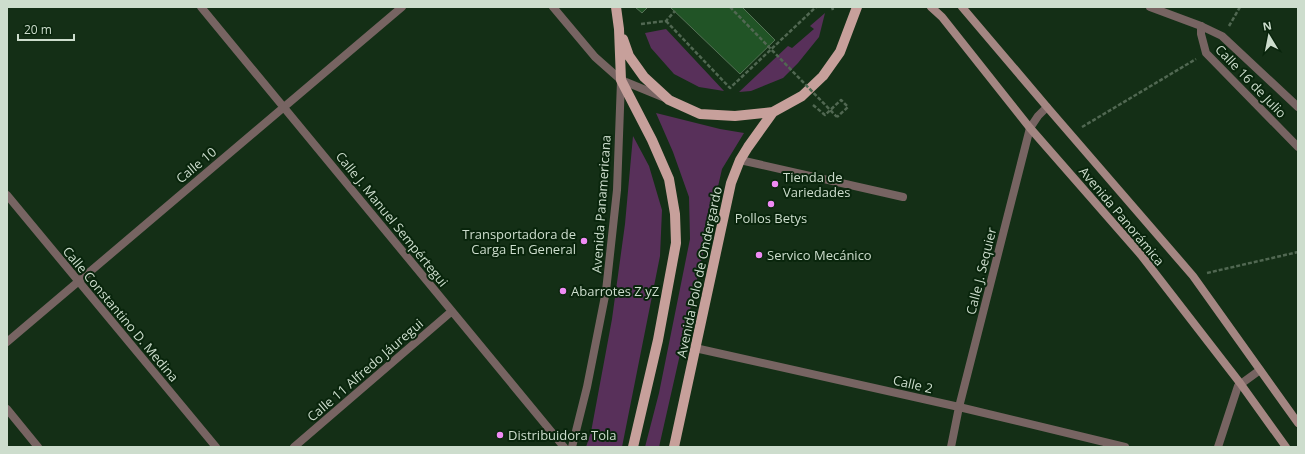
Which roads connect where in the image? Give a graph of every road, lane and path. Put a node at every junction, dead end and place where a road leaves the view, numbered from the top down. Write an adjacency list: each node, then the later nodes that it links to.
1 (201, 7): 21 (street, Calle J. Manuel Sempértegui)
2 (402, 7): 21 (street, Calle 10)
3 (553, 7): 19 (street)
4 (616, 7): 16 (main road, Avenida Panamericana)
5 (730, 7): 25 (path, bridge)
6 (816, 7): 13 (path)
7 (857, 7): 24 (main road)
8 (931, 7): 26 (main road, Avenida Panorámica)
9 (962, 7): 22 (main road, Avenida Panorámica)
10 (1150, 7): 15 (street)
11 (1240, 7): 17 (path)
12 (674, 11): 13 (path)
13 (666, 21): 14 (path)
14 (641, 24)
15 (1201, 26): 17 (street); 18 (street, Calle 16 de Julio)
16 (619, 29): 19 (main road, Avenida Panamericana); 20 (main road)
17 (1222, 36): 23 (street)
18 (1206, 53): 27 (path); 28 (street, Calle 16 de Julio)
19 (621, 80): 20 (street); 47 (street, Avenida Panamericana); 48 (main road, Avenida Polo de Ondergardo)
20 (669, 100): 24 (main road)
21 (284, 107): 34 (street, Calle 10); 35 (street, Calle J. Manuel Sempértegui)
22 (1047, 107): 26 (street, Calle J. Sequier); 27 (main road, Avenida Panorámica)
23 (1298, 107)
24 (773, 112): 29 (main road, Avenida Polo de Ondergardo)
25 (825, 115)
26 (1030, 128): 39 (main road, Avenida Panorámica); 40 (street, Calle J. Sequier)
27 (1071, 134): 33 (main road, Avenida Panorámica)
28 (1298, 147)
29 (740, 160): 31 (street); 37 (main road, Avenida Polo de Ondergardo)
30 (7, 195): 34 (street, Calle Constantino D. Medina)
31 (903, 197)
32 (1298, 252): 33 (path)
33 (1193, 276): 38 (main road, Avenida Panorámica)
34 (78, 281): 36 (street, Calle 10); 44 (street, Calle Constantino D. Medina)
35 (452, 311): 45 (street, Calle 11 Alfredo Jáuregui); 46 (street, Calle J. Manuel Sempértegui)
36 (7, 342)
37 (696, 348): 40 (street, Calle 2); 49 (main road, Avenida Polo de Ondergardo)
38 (1260, 370): 39 (street); 42 (main road, Avenida Panorámica)
39 (1240, 383): 52 (street); 53 (main road, Avenida Panorámica)
40 (959, 407): 50 (street, Calle J. Sequier); 51 (street, Calle 2)
41 (7, 409): 43 (street)
42 (1298, 423)
43 (38, 447)
44 (216, 447)
45 (294, 447)
46 (564, 447)
47 (572, 447)
48 (633, 447)
49 (674, 447)
50 (951, 447)
51 (1125, 447)
52 (1218, 447)
53 (1286, 447)

